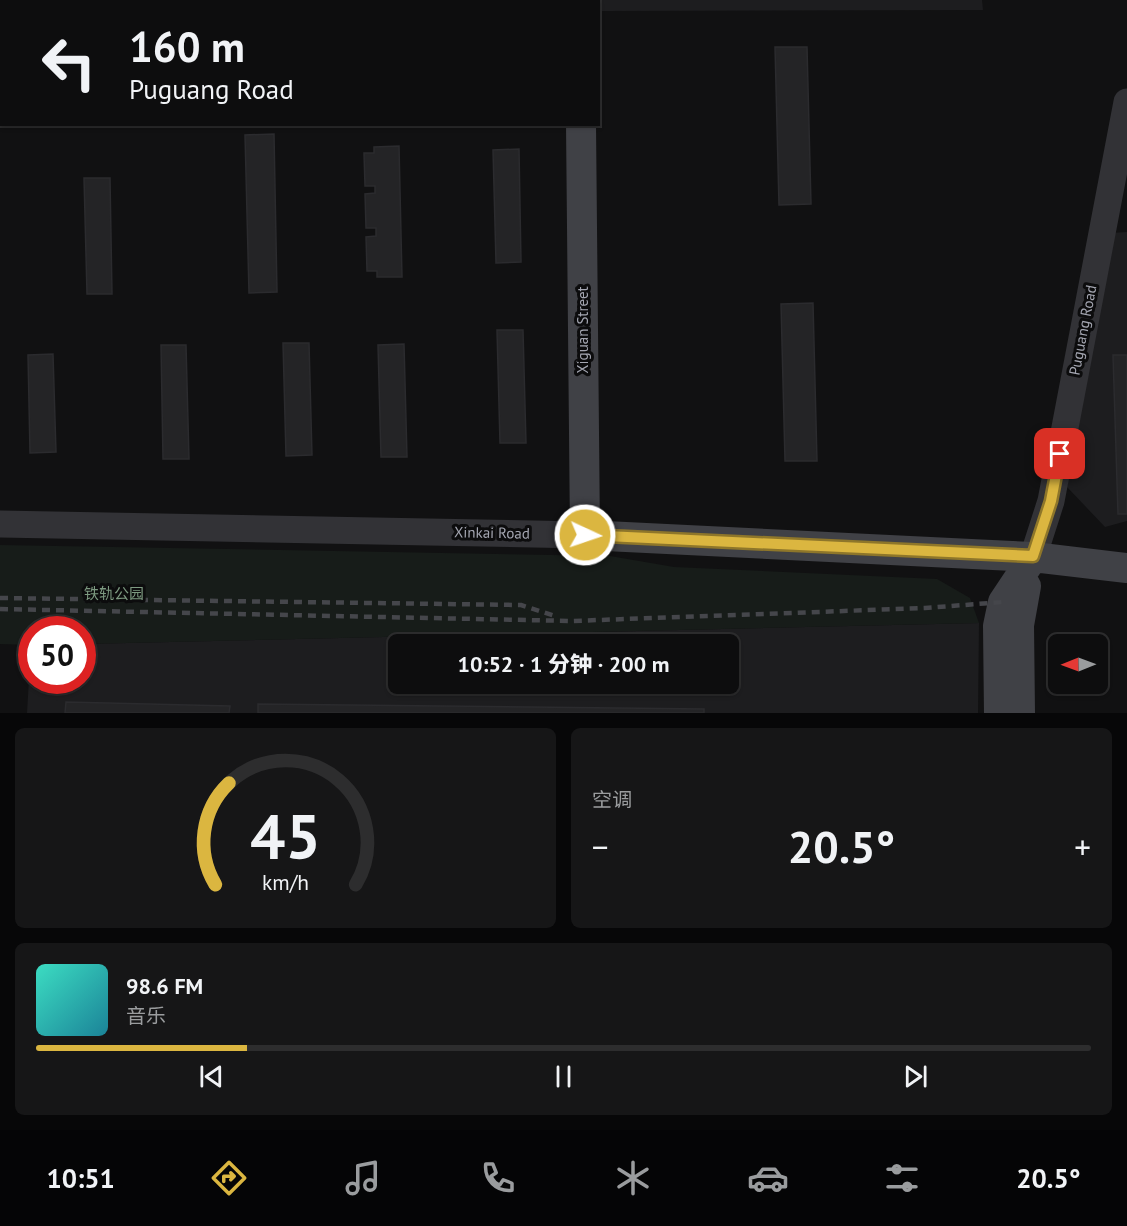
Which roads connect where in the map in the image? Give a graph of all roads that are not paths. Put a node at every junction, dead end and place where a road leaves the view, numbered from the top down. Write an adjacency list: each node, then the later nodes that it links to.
1 (1127, 102): 5 (street, Puguang Road)
2 (581, 126): 4 (main road, Xiguan Street)
3 (0, 524): 4 (street, Xinkai Road)
4 (585, 535): 5 (main road, Xinkai Road)
5 (1033, 556): 6 (main road, Xinkai Road); 7 (main road, Puguang Road); 8 (main road, Puguang Road)
6 (1127, 568)
7 (999, 713)
8 (1020, 713)

